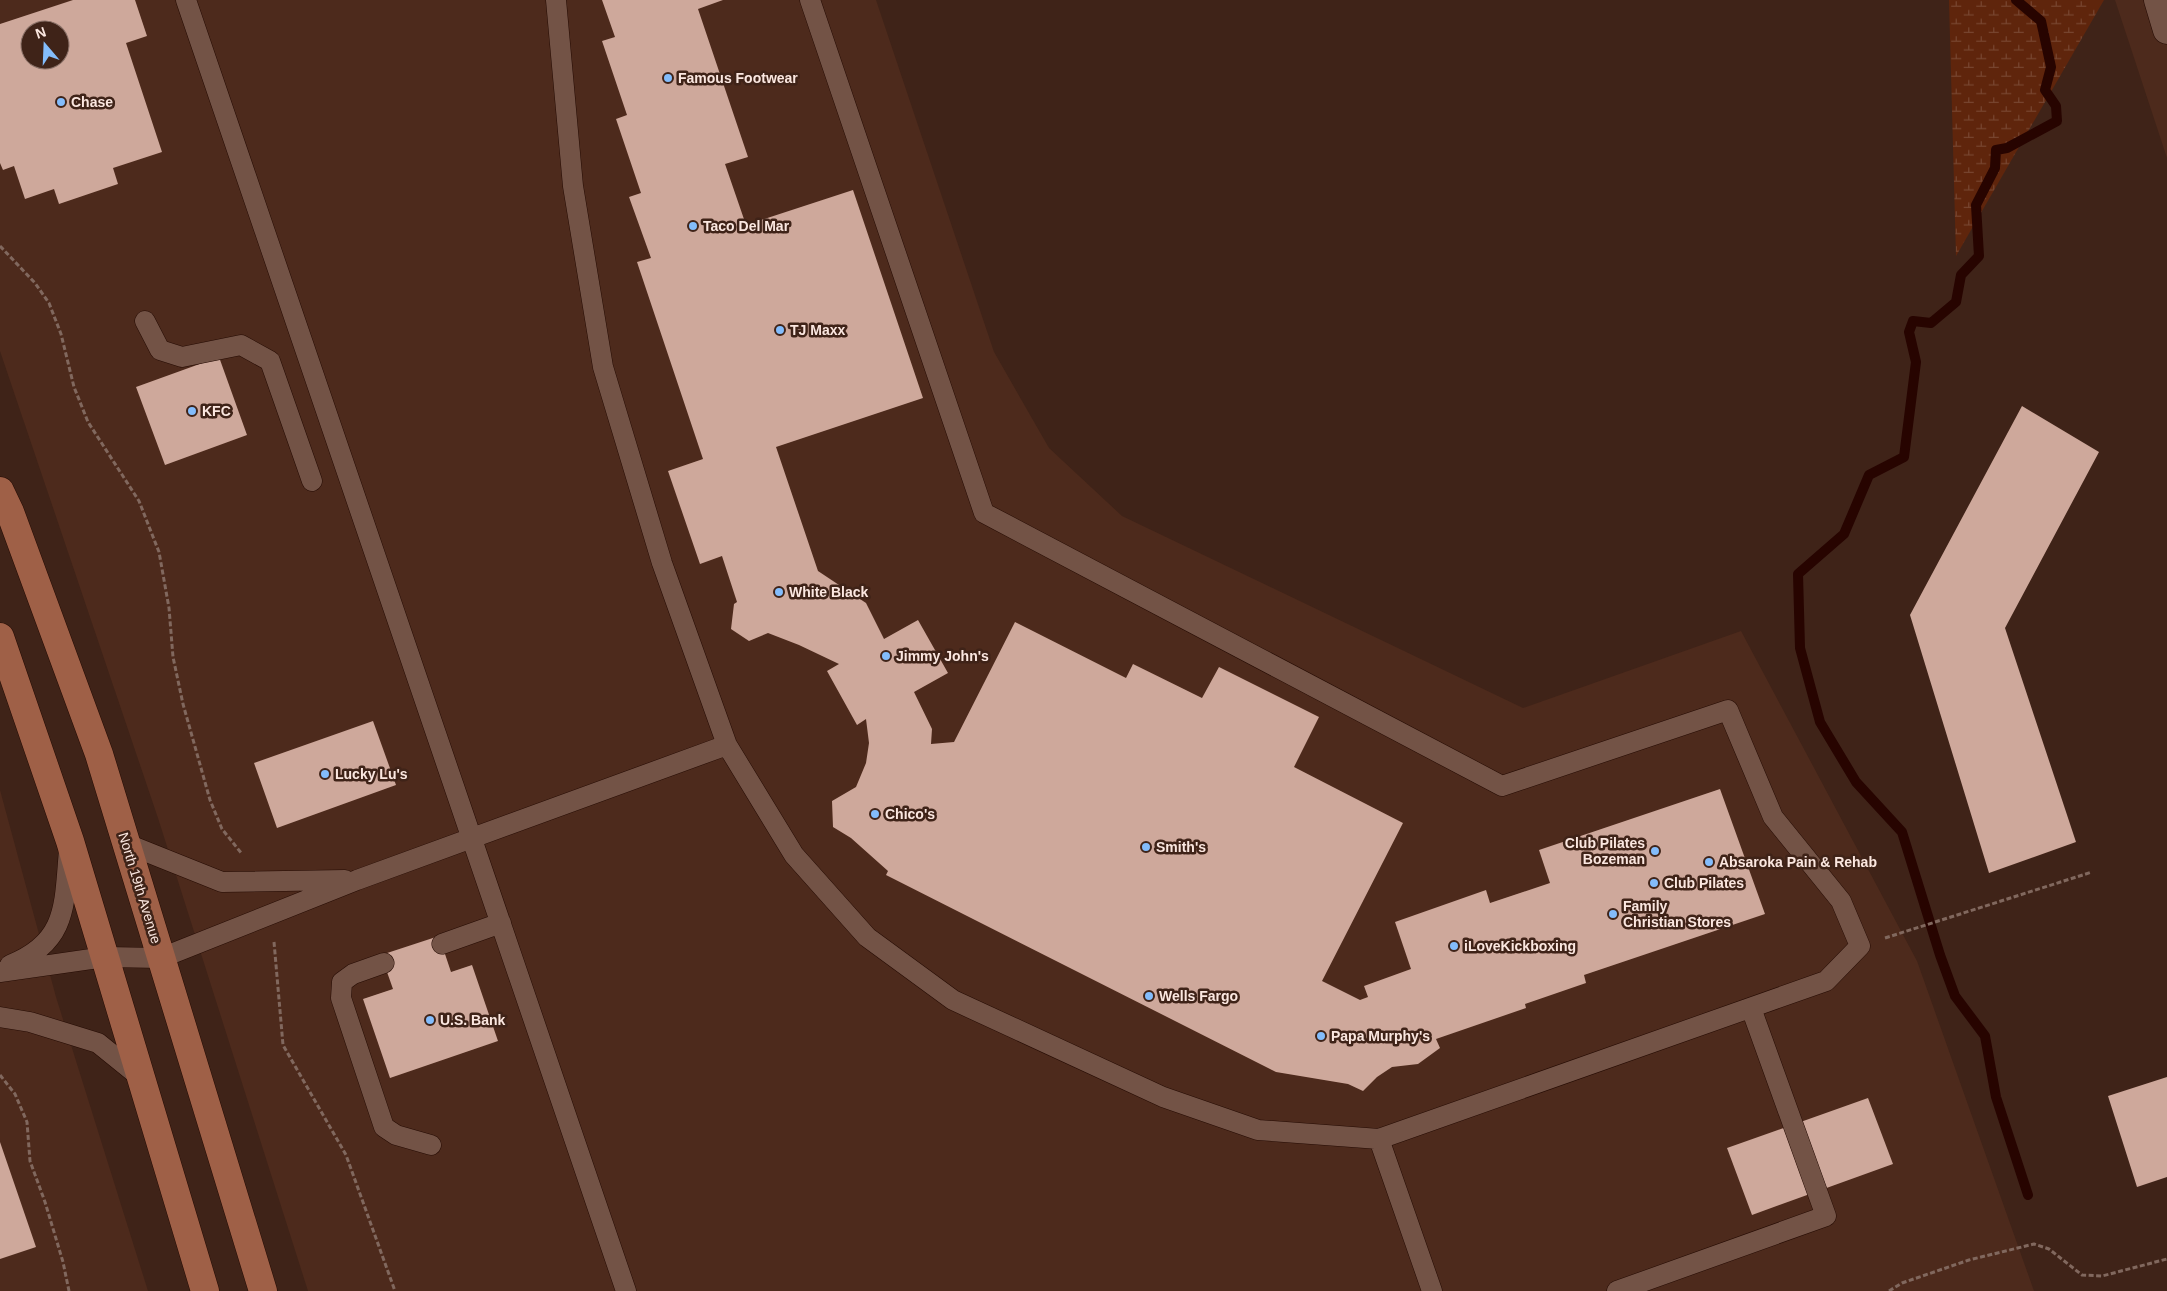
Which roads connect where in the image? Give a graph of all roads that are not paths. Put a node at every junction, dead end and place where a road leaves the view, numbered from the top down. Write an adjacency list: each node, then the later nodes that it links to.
1 (186, 0): 11 (lane)
2 (556, 0): 10 (lane)
3 (810, 0): 21 (lane)
4 (2158, 0): 5 (street)
5 (2167, 30)
6 (145, 321): 7 (lane)
7 (312, 481)
8 (0, 491): 13 (main road, North 19th Avenue)
9 (0, 637): 12 (main road)
10 (726, 745): 11 (lane); 24 (lane)
11 (472, 838): 14 (lane); 15 (lane)
12 (70, 841): 17 (main road); 20 (lane)
13 (127, 844): 14 (lane); 18 (main road, North 19th Avenue)
14 (357, 880): 18 (lane)
15 (501, 924): 16 (lane); 28 (lane)
16 (442, 944)
17 (105, 957): 18 (lane); 20 (lane); 23 (main road)
18 (161, 958): 27 (main road, North 19th Avenue)
19 (384, 963): 25 (lane)
20 (0, 971)
21 (1751, 1008): 24 (lane); 30 (lane)
22 (0, 1017): 23 (lane)
23 (140, 1077): 26 (main road)
24 (1379, 1139): 29 (lane)
25 (431, 1145)
26 (205, 1291)
27 (263, 1291)
28 (626, 1291)
29 (1432, 1291)
30 (1617, 1291)

